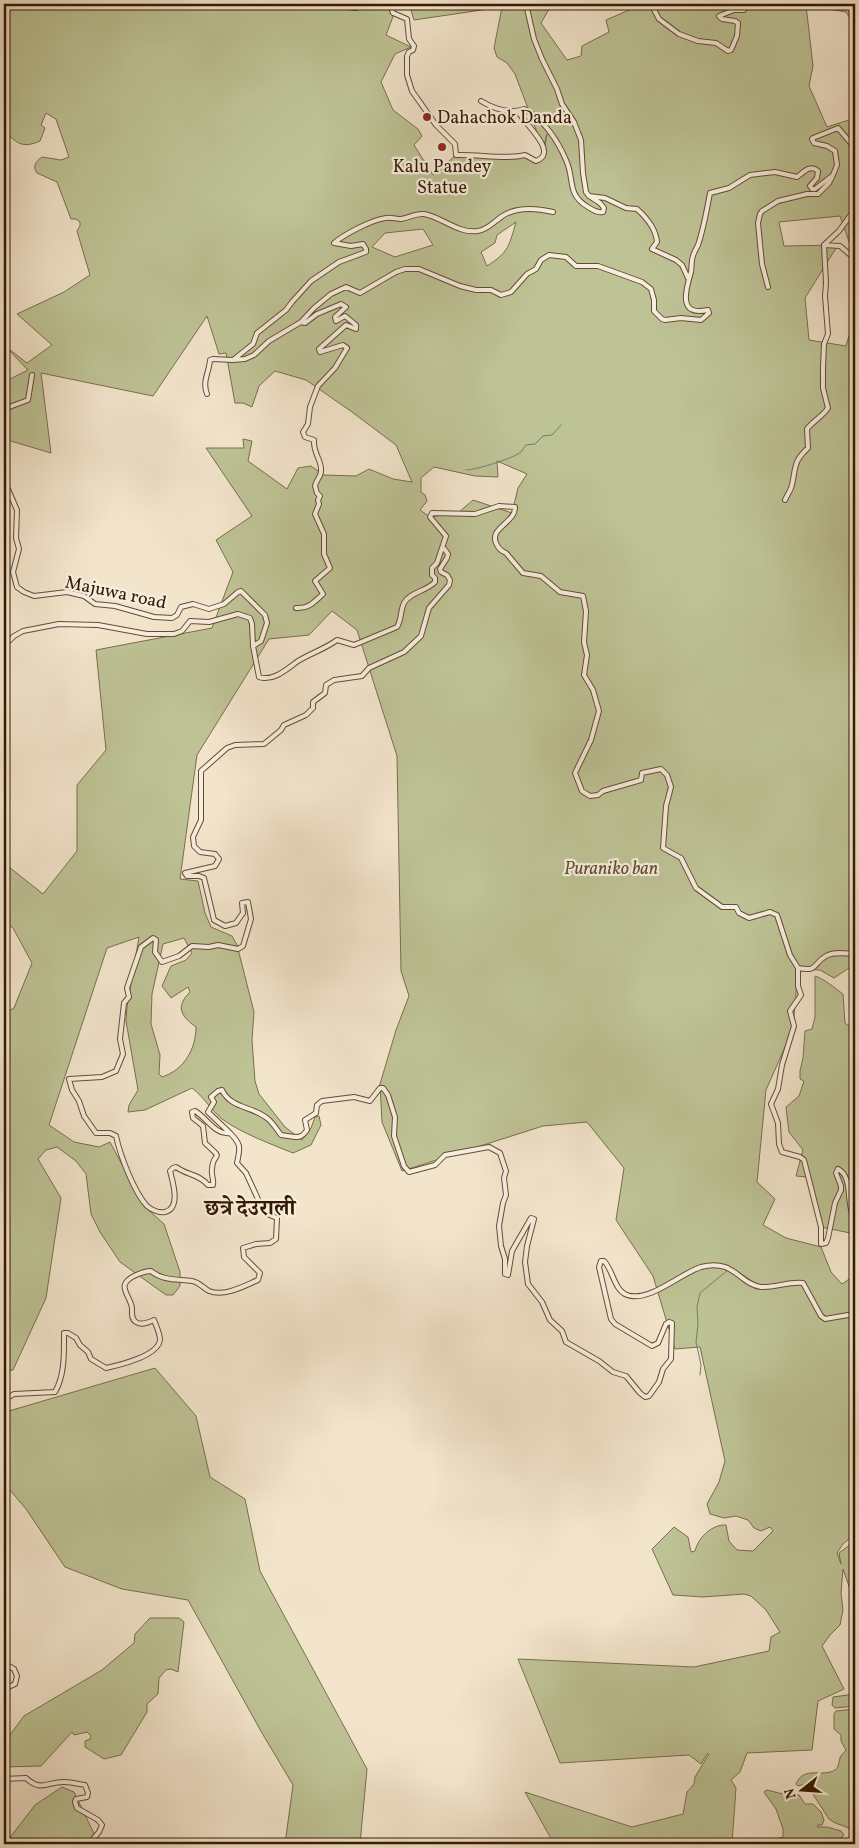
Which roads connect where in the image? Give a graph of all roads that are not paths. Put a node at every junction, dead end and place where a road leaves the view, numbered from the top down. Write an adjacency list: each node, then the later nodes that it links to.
1 (258, 4): 2 (street)
2 (262, 4)
3 (331, 4): 4 (street)
4 (370, 4)
5 (393, 4): 10 (street)
6 (526, 4): 13 (street)
7 (651, 4): 8 (street)
8 (745, 4)
9 (481, 101): 10 (street)
10 (518, 112): 13 (street)
11 (855, 148): 12 (street)
12 (833, 175): 18 (street); 19 (street)
13 (589, 196): 18 (street)
14 (855, 209): 16 (street)
15 (553, 212): 21 (street)
16 (824, 244): 17 (street); 26 (street)
17 (855, 259)
18 (688, 278): 20 (street)
19 (768, 287)
20 (302, 322): 21 (street); 28 (street)
21 (233, 360): 23 (street)
22 (32, 375): 24 (street)
23 (207, 394)
24 (4, 409)
25 (4, 480): 30 (street, Majuwa road)
26 (785, 500)
27 (442, 547): 30 (street); 32 (street); 33 (street)
28 (296, 608)
29 (4, 646): 30 (street)
30 (253, 646)
31 (855, 954): 32 (street)
32 (798, 968): 34 (street)
33 (230, 1133): 35 (street); 36 (street)
34 (855, 1224)
35 (855, 1316)
36 (4, 1400)
37 (4, 1663): 38 (street)
38 (4, 1689)
39 (4, 1780): 40 (street)
40 (89, 1844)

